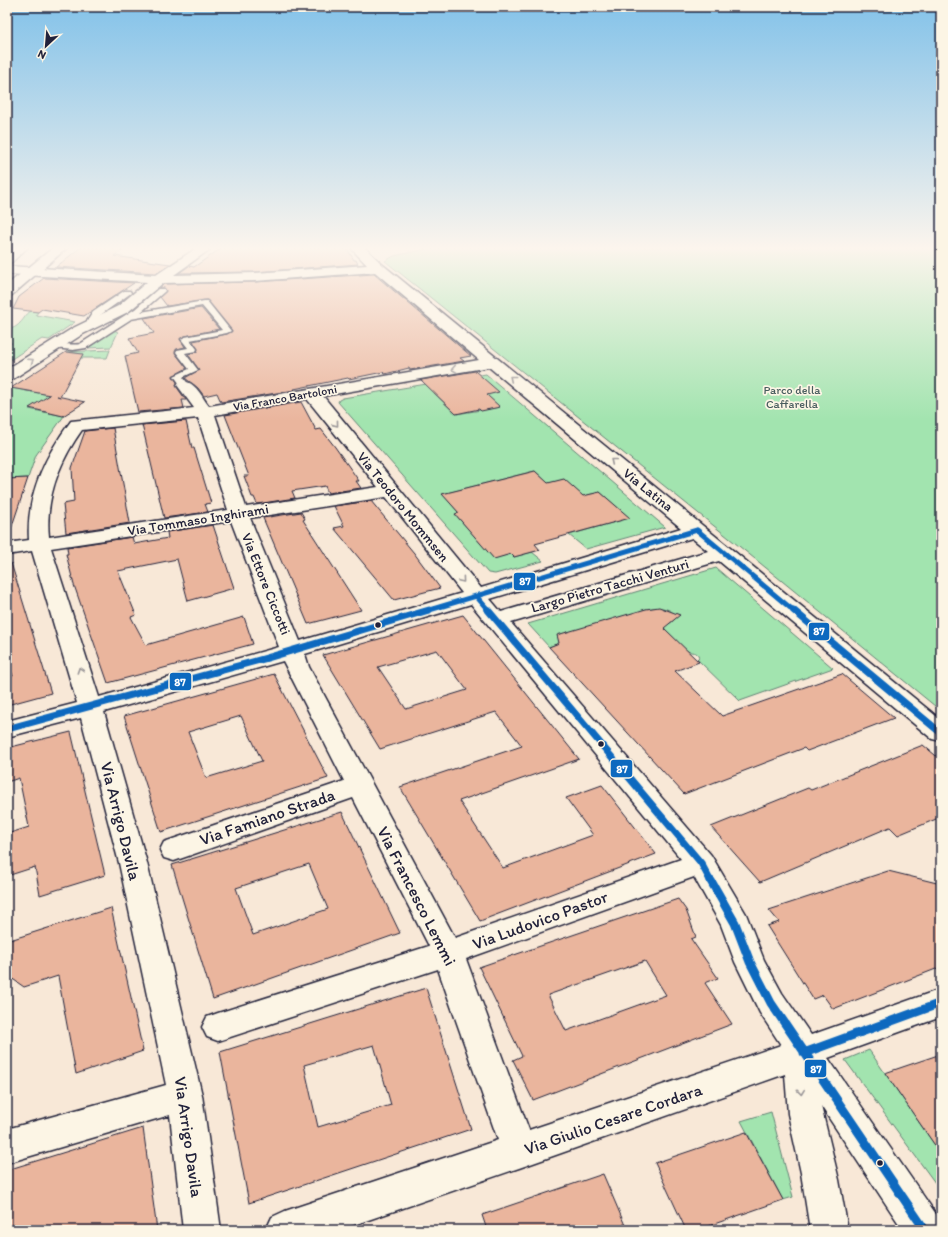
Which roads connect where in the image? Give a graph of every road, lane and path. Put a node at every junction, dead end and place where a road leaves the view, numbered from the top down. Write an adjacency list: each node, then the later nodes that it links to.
1 (110, 305): 8 (lane)
2 (128, 305): 8 (street)
3 (142, 305): 7 (lane)
4 (195, 305): 7 (lane)
5 (205, 305): 12 (lane)
6 (423, 305): 10 (street, Via Latina)
7 (130, 317): 9 (lane)
8 (88, 326): 9 (street)
9 (54, 346): 11 (street, one-way to 9)
10 (492, 362): 13 (street, Via Franco Bartoloni, one-way to 13); 18 (street, Via Latina, one-way to 10)
11 (7, 376)
12 (185, 385): 14 (street, Via Ettore Ciccotti)
13 (312, 394): 14 (street, Via Franco Bartoloni); 16 (street, Via Teodoro Mommsen, one-way to 16)
14 (205, 412): 15 (street, Via Franco Bartoloni); 17 (street, Via Ettore Ciccotti)
15 (77, 424): 19 (street, Via Arrigo Davila)
16 (389, 491): 17 (street, Via Tommaso Inghirami); 22 (street, Via Teodoro Mommsen, one-way to 22)
17 (239, 514): 19 (street, Via Tommaso Inghirami); 24 (street, Via Ettore Ciccotti)
18 (697, 530): 21 (street, Via Latina); 22 (street, Largo Pietro Tacchi Venturi)
19 (40, 545): 20 (street, Via Tommaso Inghirami); 25 (street, Via Arrigo Davila, one-way to 19)
20 (7, 549)
21 (724, 553): 23 (street, Largo Pietro Tacchi Venturi); 27 (street, Via Latina)
22 (477, 597): 23 (street, Via Teodoro Mommsen); 24 (street, Largo Pietro Tacchi Venturi)
23 (496, 620): 30 (street, Via Teodoro Mommsen)
24 (292, 651): 25 (street, Largo Pietro Tacchi Venturi); 28 (street, Via Francesco Lemmi)
25 (91, 708): 26 (street, Largo Pietro Tacchi Venturi); 35 (street, Via Arrigo Davila)
26 (7, 729)
27 (941, 733)
28 (360, 785): 29 (street, Via Famiano Strada); 31 (street, Via Francesco Lemmi)
29 (174, 850)
30 (701, 863): 31 (street, Via Ludovico Pastor); 34 (street, Via Teodoro Mommsen)
31 (448, 953): 33 (street, Via Ludovico Pastor); 37 (street, Via Francesco Lemmi)
32 (941, 1003): 34 (street, Via Giulio Cesare Cordara)
33 (218, 1026)
34 (804, 1053): 37 (street, Via Giulio Cesare Cordara); 40 (street, one-way to 40); 41 (street, Via Teodoro Mommsen)
35 (185, 1095): 36 (street); 38 (street, Via Arrigo Davila)
36 (7, 1146)
37 (519, 1151): 39 (street, Via Giulio Cesare Cordara)
38 (202, 1230)
39 (285, 1230)
40 (829, 1230)
41 (925, 1230)

